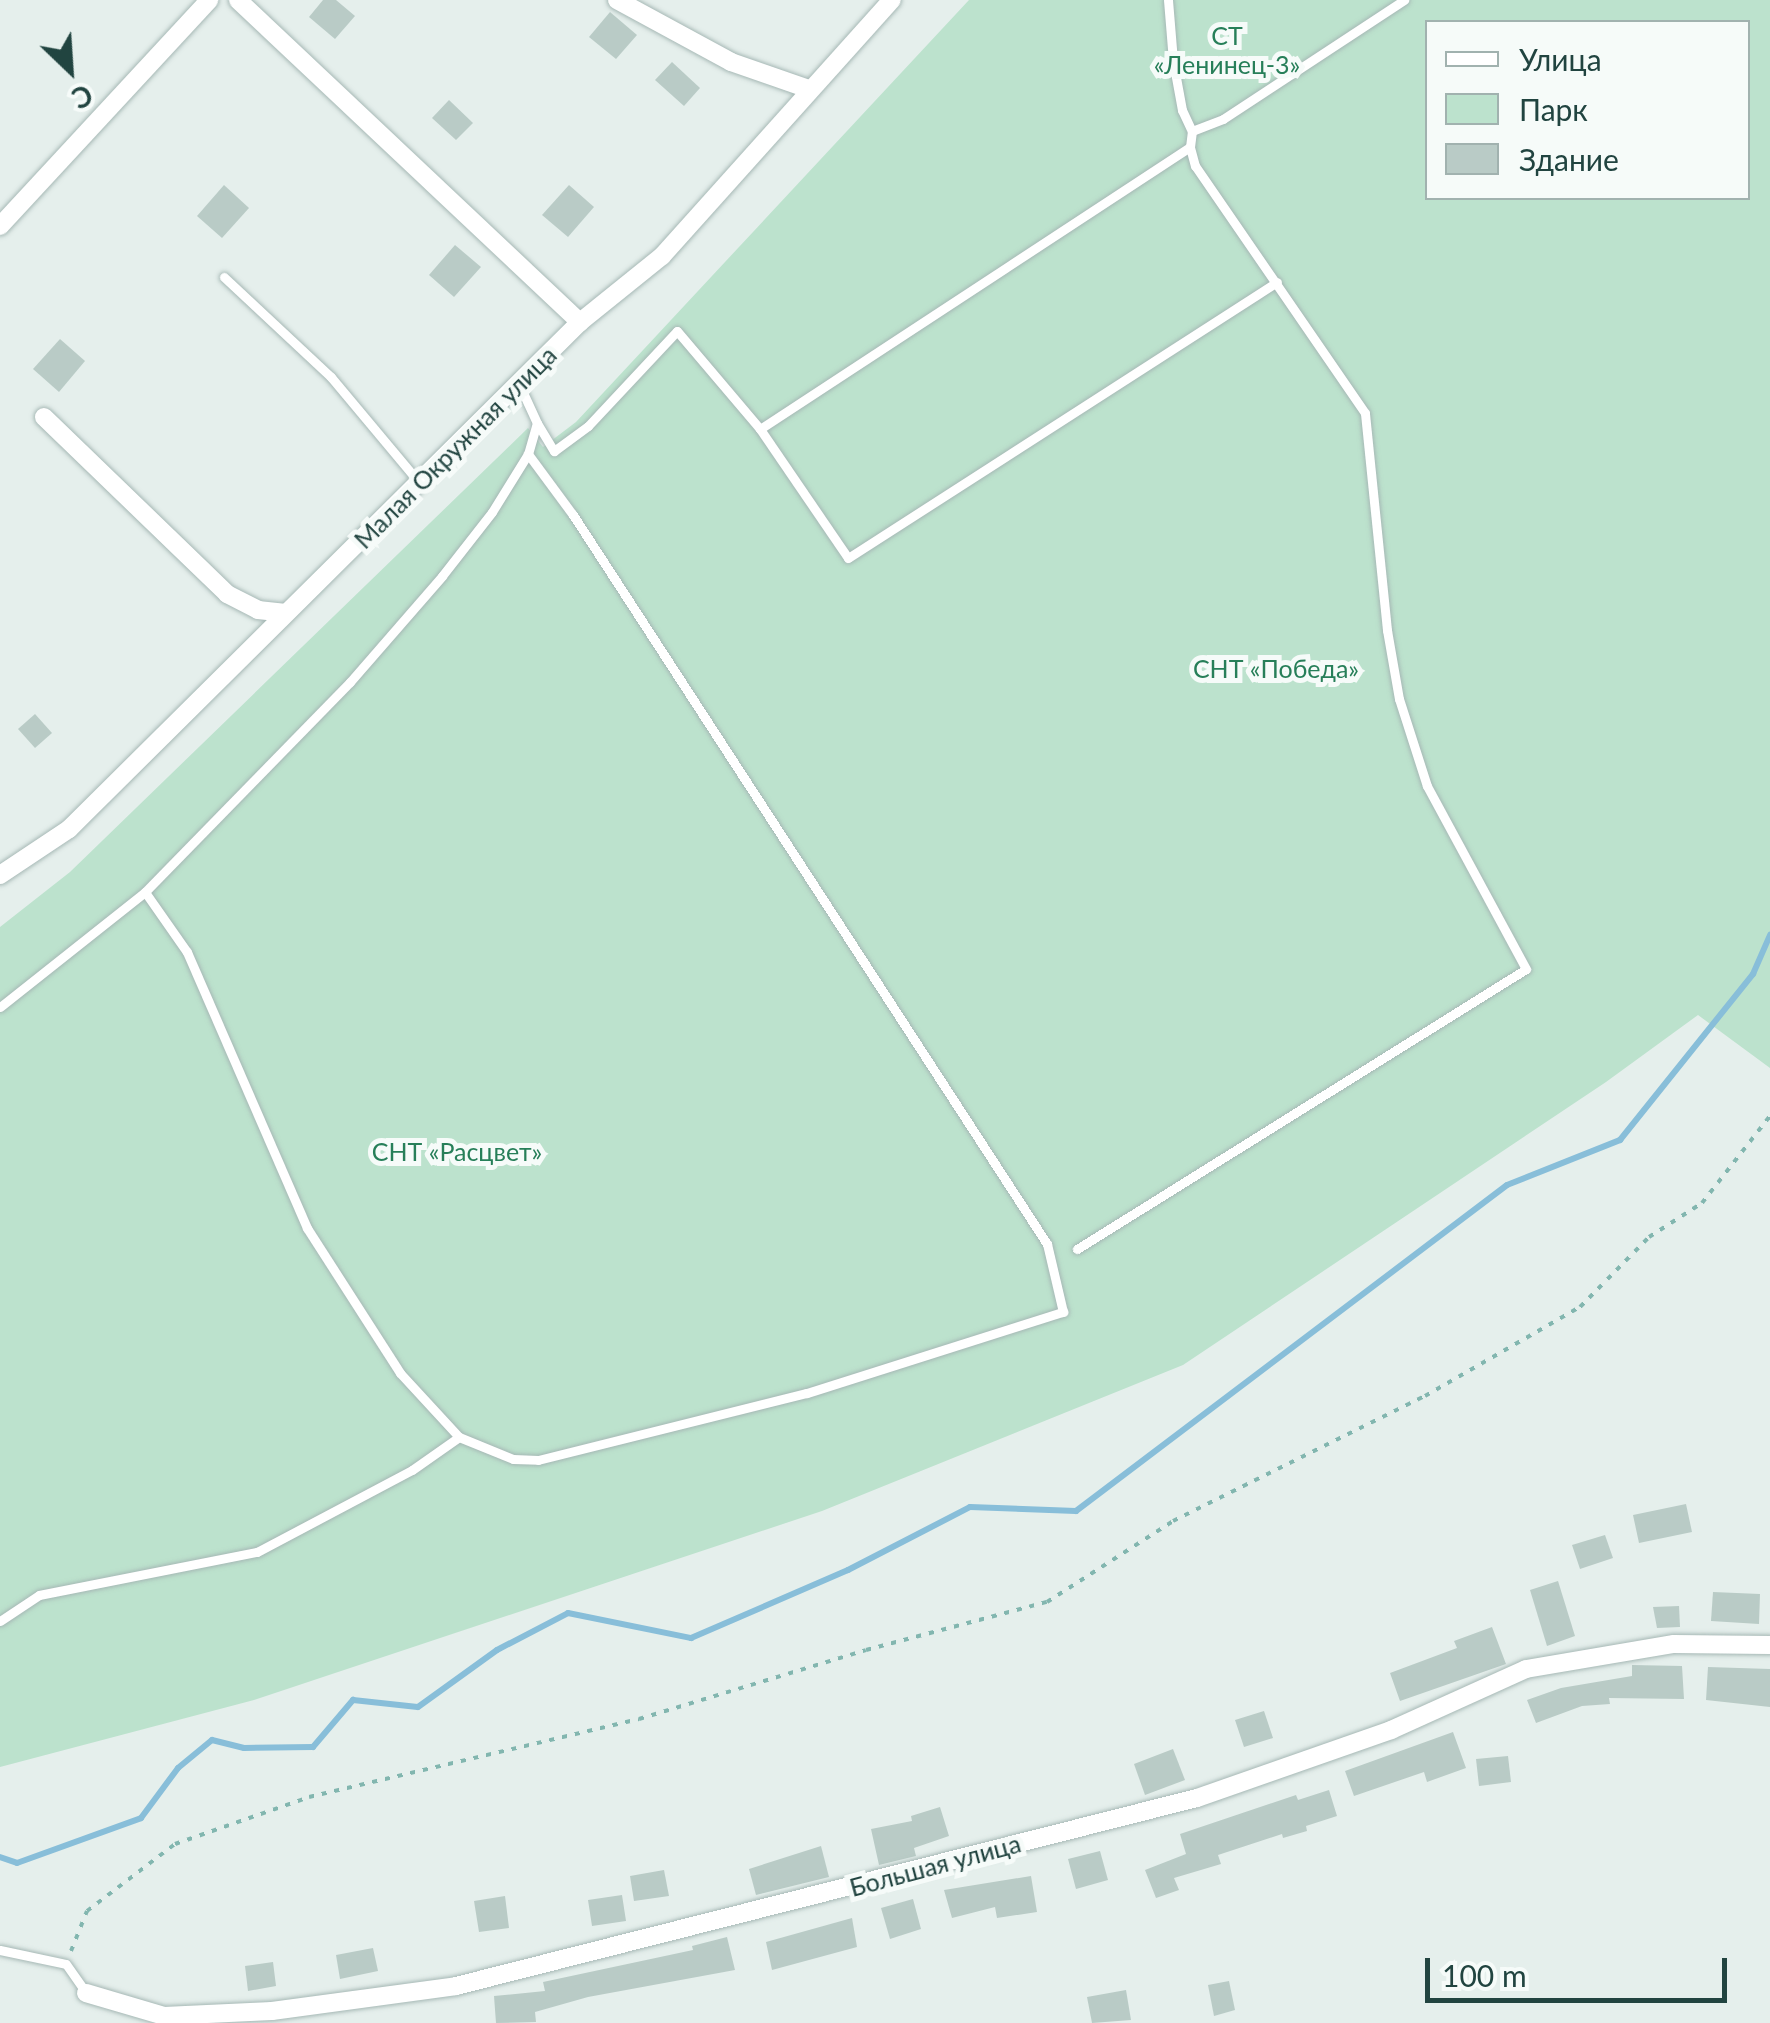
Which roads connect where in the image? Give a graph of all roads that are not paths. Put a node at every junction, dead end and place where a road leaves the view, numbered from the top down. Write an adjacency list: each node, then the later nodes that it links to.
1 (209, 0): 10 (street)
2 (238, 0): 13 (street)
3 (617, 0): 7 (street)
4 (892, 0): 7 (street, Малая Окружная улица)
5 (1168, 0): 8 (lane)
6 (1404, 0): 8 (lane)
7 (809, 89): 13 (street, Малая Окружная улица)
8 (1192, 131): 9 (lane)
9 (1190, 148): 12 (lane); 17 (lane)
10 (0, 226)
11 (224, 278): 19 (lane)
12 (1277, 282): 17 (lane); 24 (lane)
13 (580, 322): 14 (street, Малая Окружная улица)
14 (520, 386): 16 (lane); 19 (street, Малая Окружная улица)
15 (44, 417): 20 (street)
16 (537, 423): 17 (lane); 18 (lane)
17 (760, 429)
18 (528, 454): 22 (lane); 25 (lane)
19 (420, 483): 20 (street, Малая Окружная улица)
20 (286, 613): 21 (street, Малая Окружная улица)
21 (0, 875)
22 (145, 892): 23 (lane); 25 (lane)
23 (0, 1007)
24 (1077, 1249)
25 (459, 1438): 26 (lane)
26 (0, 1621)
27 (1770, 1645): 29 (street, Большая улица)
28 (0, 1950): 29 (lane)
29 (86, 1993)

